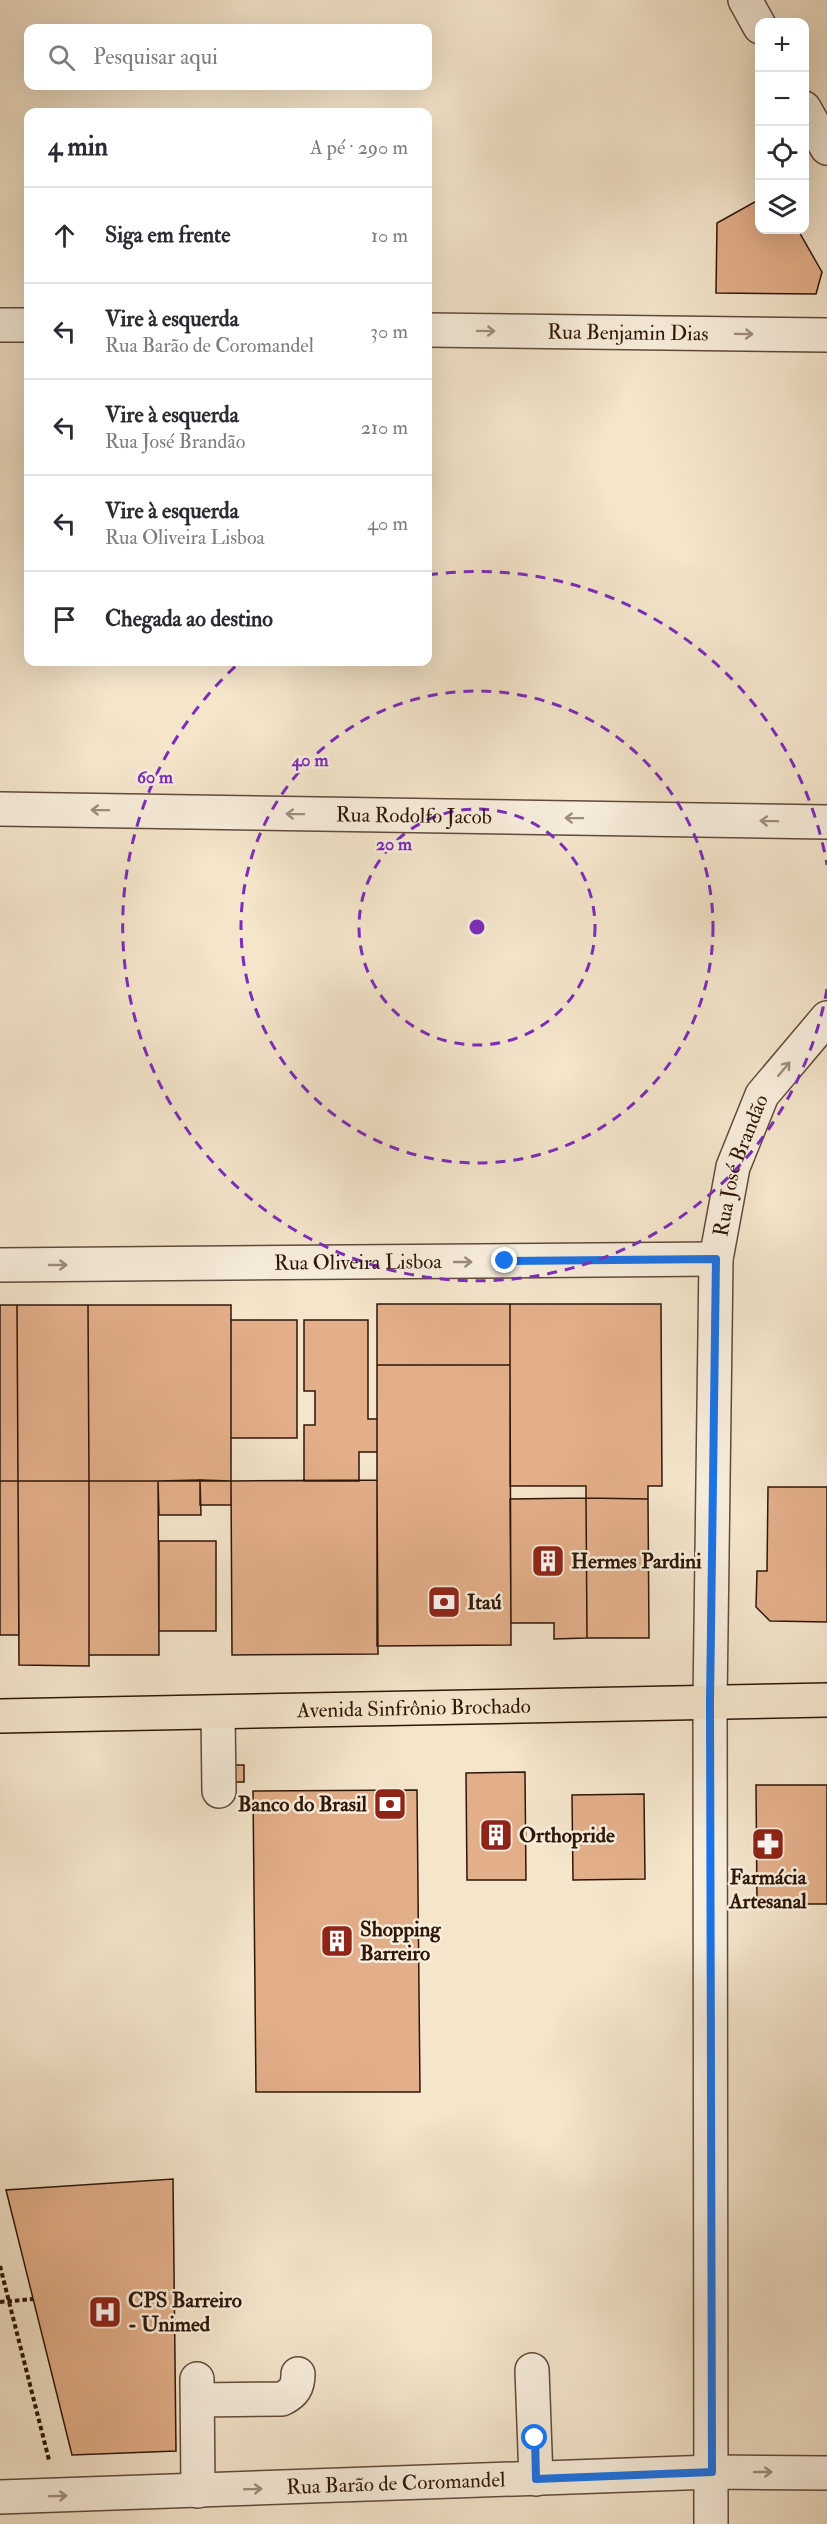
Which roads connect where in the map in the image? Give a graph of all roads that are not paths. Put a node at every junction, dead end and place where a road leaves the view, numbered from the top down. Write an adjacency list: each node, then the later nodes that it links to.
1 (745, 0): 2 (street)
2 (755, 19)
3 (809, 117): 4 (street)
4 (827, 148)
5 (0, 325): 6 (street)
6 (24, 325)
7 (432, 330): 8 (street, Rua Benjamin Dias, one-way to 8)
8 (827, 334)
9 (0, 809): 10 (street, Rua Rodolfo Jacob, one-way to 9)
10 (827, 822)
11 (827, 1017): 12 (street, Rua José Brandão, one-way to 11)
12 (716, 1259): 13 (street, Rua Oliveira Lisboa, one-way to 12); 15 (street, Rua José Brandão)
13 (0, 1265)
14 (827, 1700): 15 (main road, Avenida Sinfrônio Brochado)
15 (710, 1702): 16 (main road, Avenida Sinfrônio Brochado); 21 (street, Rua José Brandão)
16 (218, 1713): 17 (main road, Avenida Sinfrônio Brochado); 18 (street)
17 (0, 1716)
18 (219, 1791)
19 (532, 2370): 23 (street)
20 (298, 2374): 24 (street)
21 (712, 2472): 22 (street, Rua Barão de Coromandel, one-way to 22); 23 (street, Rua Barão de Coromandel); 26 (street, Rua José Brandão)
22 (827, 2473)
23 (536, 2479): 24 (street, Rua Barão de Coromandel, one-way to 23)
24 (198, 2491): 25 (street, Rua Barão de Coromandel, one-way to 24)
25 (0, 2498)
26 (711, 2524)

